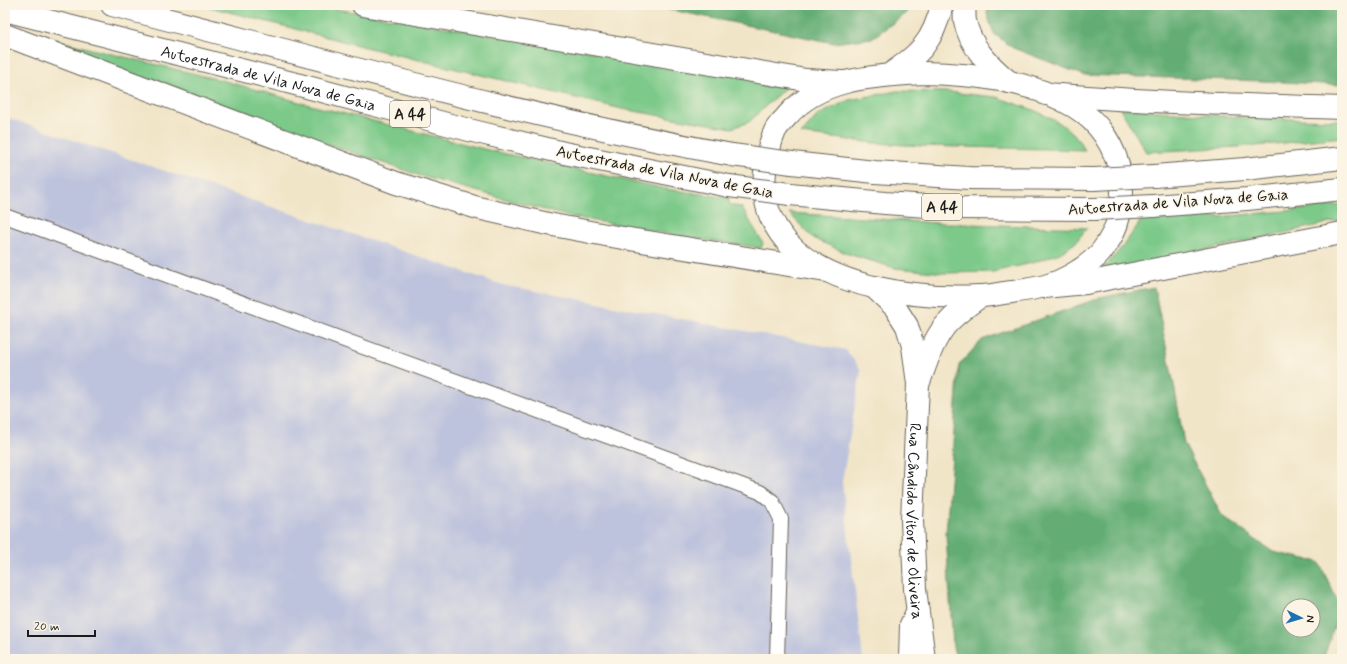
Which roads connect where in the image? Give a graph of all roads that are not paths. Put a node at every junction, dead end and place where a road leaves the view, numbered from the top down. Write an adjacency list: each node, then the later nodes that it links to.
1 (112, 5): 12 (main road, Autoestrada de Vila Nova de Gaia / A 44, bridge)
2 (363, 5): 8 (main road)
3 (942, 5): 7 (main road)
4 (964, 5): 9 (main road, Rua Cândido Vitor de Oliveira)
5 (5, 10): 13 (main road, Autoestrada de Vila Nova de Gaia / A 44, bridge)
6 (5, 35): 16 (main road)
7 (890, 75): 8 (main road, Rua Cândido Vitor de Oliveira); 9 (main road, Rua Cândido Vitor de Oliveira)
8 (842, 82): 16 (main road, Rua Cândido Vitor de Oliveira)
9 (1009, 82): 10 (main road, Rua Cândido Vitor de Oliveira)
10 (1046, 94): 11 (main road); 18 (main road, Rua Cândido Vitor de Oliveira)
11 (1342, 108)
12 (1342, 158)
13 (1342, 189)
14 (5, 216): 22 (lane)
15 (1342, 233): 18 (main road)
16 (826, 271): 17 (main road, Rua Cândido Vitor de Oliveira)
17 (874, 287): 19 (main road, Rua Cândido Vitor de Oliveira); 20 (main road, Rua Cândido Vitor de Oliveira)
18 (1044, 287): 19 (main road, Rua Cândido Vitor de Oliveira)
19 (981, 296): 20 (main road, Rua Cândido Vitor de Oliveira)
20 (918, 384): 21 (main road, Rua Cândido Vitor de Oliveira)
21 (917, 603): 23 (lane); 24 (main road, Rua Cândido Vitor de Oliveira)
22 (777, 659)
23 (906, 659)
24 (924, 659)

